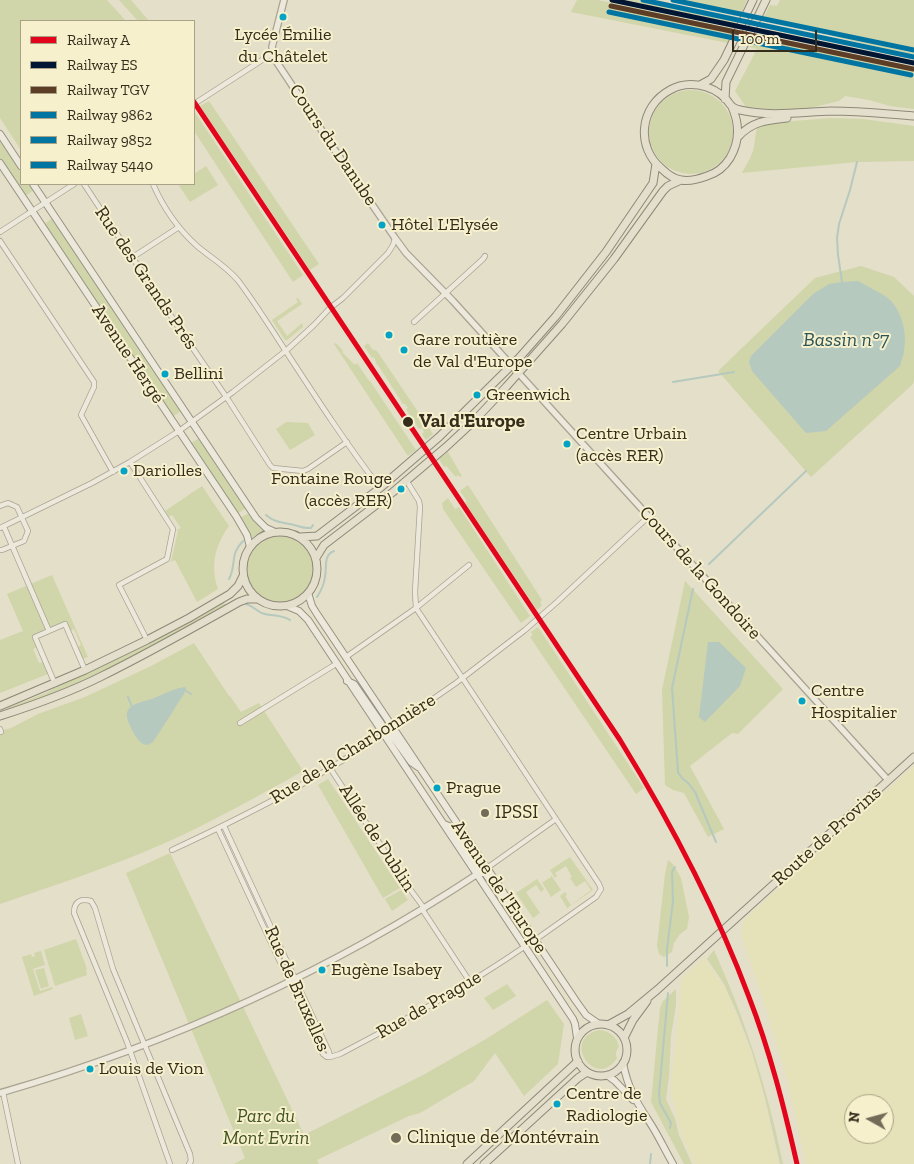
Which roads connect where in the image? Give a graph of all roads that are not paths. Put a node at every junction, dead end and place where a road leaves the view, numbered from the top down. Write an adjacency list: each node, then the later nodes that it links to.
1 (284, 0): 4 (street)
2 (753, 0): 5 (main road)
3 (765, 2): 6 (main road)
4 (273, 52): 7 (street); 25 (street, Cours du Danube)
5 (700, 85): 6 (main road); 15 (main road)
6 (725, 99): 8 (main road)
7 (195, 103)
8 (732, 107): 9 (main road); 12 (main road)
9 (914, 116)
10 (914, 121): 12 (main road)
11 (0, 134): 14 (main road)
12 (738, 137): 16 (main road)
13 (0, 163): 22 (main road, Avenue Hergé)
14 (20, 164)
15 (656, 164): 16 (main road); 34 (main road)
16 (681, 180): 35 (main road)
17 (34, 185): 21 (main road, Avenue Hergé)
18 (73, 185): 21 (street)
19 (85, 185): 30 (street, Rue des Grands Prés)
20 (154, 185): 23 (street)
21 (46, 203): 22 (street); 37 (main road, Avenue Hergé)
22 (32, 212): 24 (street); 38 (main road, Avenue Hergé)
23 (179, 227): 30 (street); 33 (street)
24 (0, 232)
25 (395, 238): 27 (street, Cours du Danube); 28 (street)
26 (0, 241): 41 (street)
27 (404, 250): 28 (street); 31 (street, Cours du Danube)
28 (388, 253): 33 (street)
29 (484, 256): 31 (street)
30 (133, 258): 36 (street, Rue des Grands Prés)
31 (445, 294): 32 (street); 34 (street, Cours du Danube)
32 (414, 322)
33 (285, 351): 36 (street); 39 (street)
34 (511, 366): 35 (street, Cours de la Gondoire); 43 (main road)
35 (518, 373): 42 (main road); 45 (street, Cours de la Gondoire)
36 (226, 397): 37 (street); 39 (street, Rue des Grands Prés)
37 (192, 422): 38 (street); 48 (main road, Avenue Hergé)
38 (179, 431): 40 (street); 51 (main road, Avenue Hergé)
39 (347, 442): 43 (street)
40 (130, 462): 41 (street); 61 (street)
41 (113, 472): 46 (street)
42 (406, 480): 53 (main road); 59 (street)
43 (380, 488): 49 (main road)
44 (0, 506): 46 (street)
45 (648, 517): 65 (street, Rue de la Charbonnière); 74 (street, Cours de la Gondoire)
46 (22, 518): 47 (street); 50 (street)
47 (2, 528): 50 (street)
48 (275, 532): 49 (main road); 51 (main road)
49 (300, 537): 53 (main road)
50 (13, 546): 52 (street); 60 (street)
51 (250, 547): 55 (main road)
52 (0, 550)
53 (316, 558): 56 (main road)
54 (469, 566): 59 (street)
55 (243, 576): 57 (main road); 61 (main road)
56 (308, 593): 58 (main road); 62 (main road, Avenue de l'Europe)
57 (258, 599): 58 (main road); 68 (main road)
58 (287, 606): 63 (main road, Avenue de l'Europe)
59 (416, 608): 62 (street); 65 (street)
60 (50, 631): 64 (street); 66 (street)
61 (148, 640): 64 (main road)
62 (346, 657): 70 (main road, Avenue de l'Europe)
63 (336, 664): 69 (street); 70 (main road, Avenue de l'Europe)
64 (85, 670): 66 (main road)
65 (463, 678): 70 (street, Rue de la Charbonnière); 75 (street)
66 (55, 684): 67 (main road)
67 (0, 706)
68 (0, 716)
69 (240, 723)
70 (387, 731): 72 (street, Rue de la Charbonnière); 73 (main road, Avenue de l'Europe); 73 (main road); 79 (main road, Avenue de l'Europe)
71 (914, 757): 74 (main road, Route de Provins)
72 (330, 768): 76 (street, Rue de la Charbonnière); 80 (street, Allée de Dublin)
73 (421, 770): 79 (main road, Avenue de l'Europe)
74 (888, 780): 85 (main road, Route de Provins)
75 (556, 819): 79 (street); 81 (street)
76 (224, 826): 77 (street, Rue de la Charbonnière); 83 (street, Rue de Bruxelles)
77 (218, 829): 78 (street, Rue de la Charbonnière); 83 (street, Rue de Bruxelles)
78 (172, 850)
79 (481, 871): 80 (street); 81 (main road, Avenue de l'Europe); 82 (main road, Avenue de l'Europe)
80 (423, 909): 83 (street); 84 (street, Allée de Dublin)
81 (538, 938): 86 (main road, Avenue de l'Europe)
82 (524, 947): 84 (street, Rue de Prague); 88 (main road, Avenue de l'Europe)
83 (292, 981): 90 (street); 92 (street, Rue de Bruxelles)
84 (470, 982): 92 (street, Rue de Prague)
85 (657, 990): 87 (main road); 89 (main road)
86 (599, 1024): 87 (main road); 88 (main road)
87 (608, 1025): 89 (main road)
88 (577, 1038): 93 (main road)
89 (624, 1038): 94 (main road)
90 (144, 1046): 91 (street); 91 (street); 101 (street)
91 (130, 1051): 97 (street); 100 (street)
92 (330, 1057)
93 (578, 1062): 95 (main road); 102 (main road)
94 (623, 1063): 96 (main road); 98 (main road)
95 (587, 1072): 96 (main road); 103 (main road)
96 (607, 1075): 98 (main road)
97 (2, 1092): 99 (street)
98 (638, 1105): 104 (main road)
99 (18, 1164)
100 (170, 1164)
101 (189, 1164)
102 (466, 1164)
103 (484, 1164)
104 (673, 1164)

